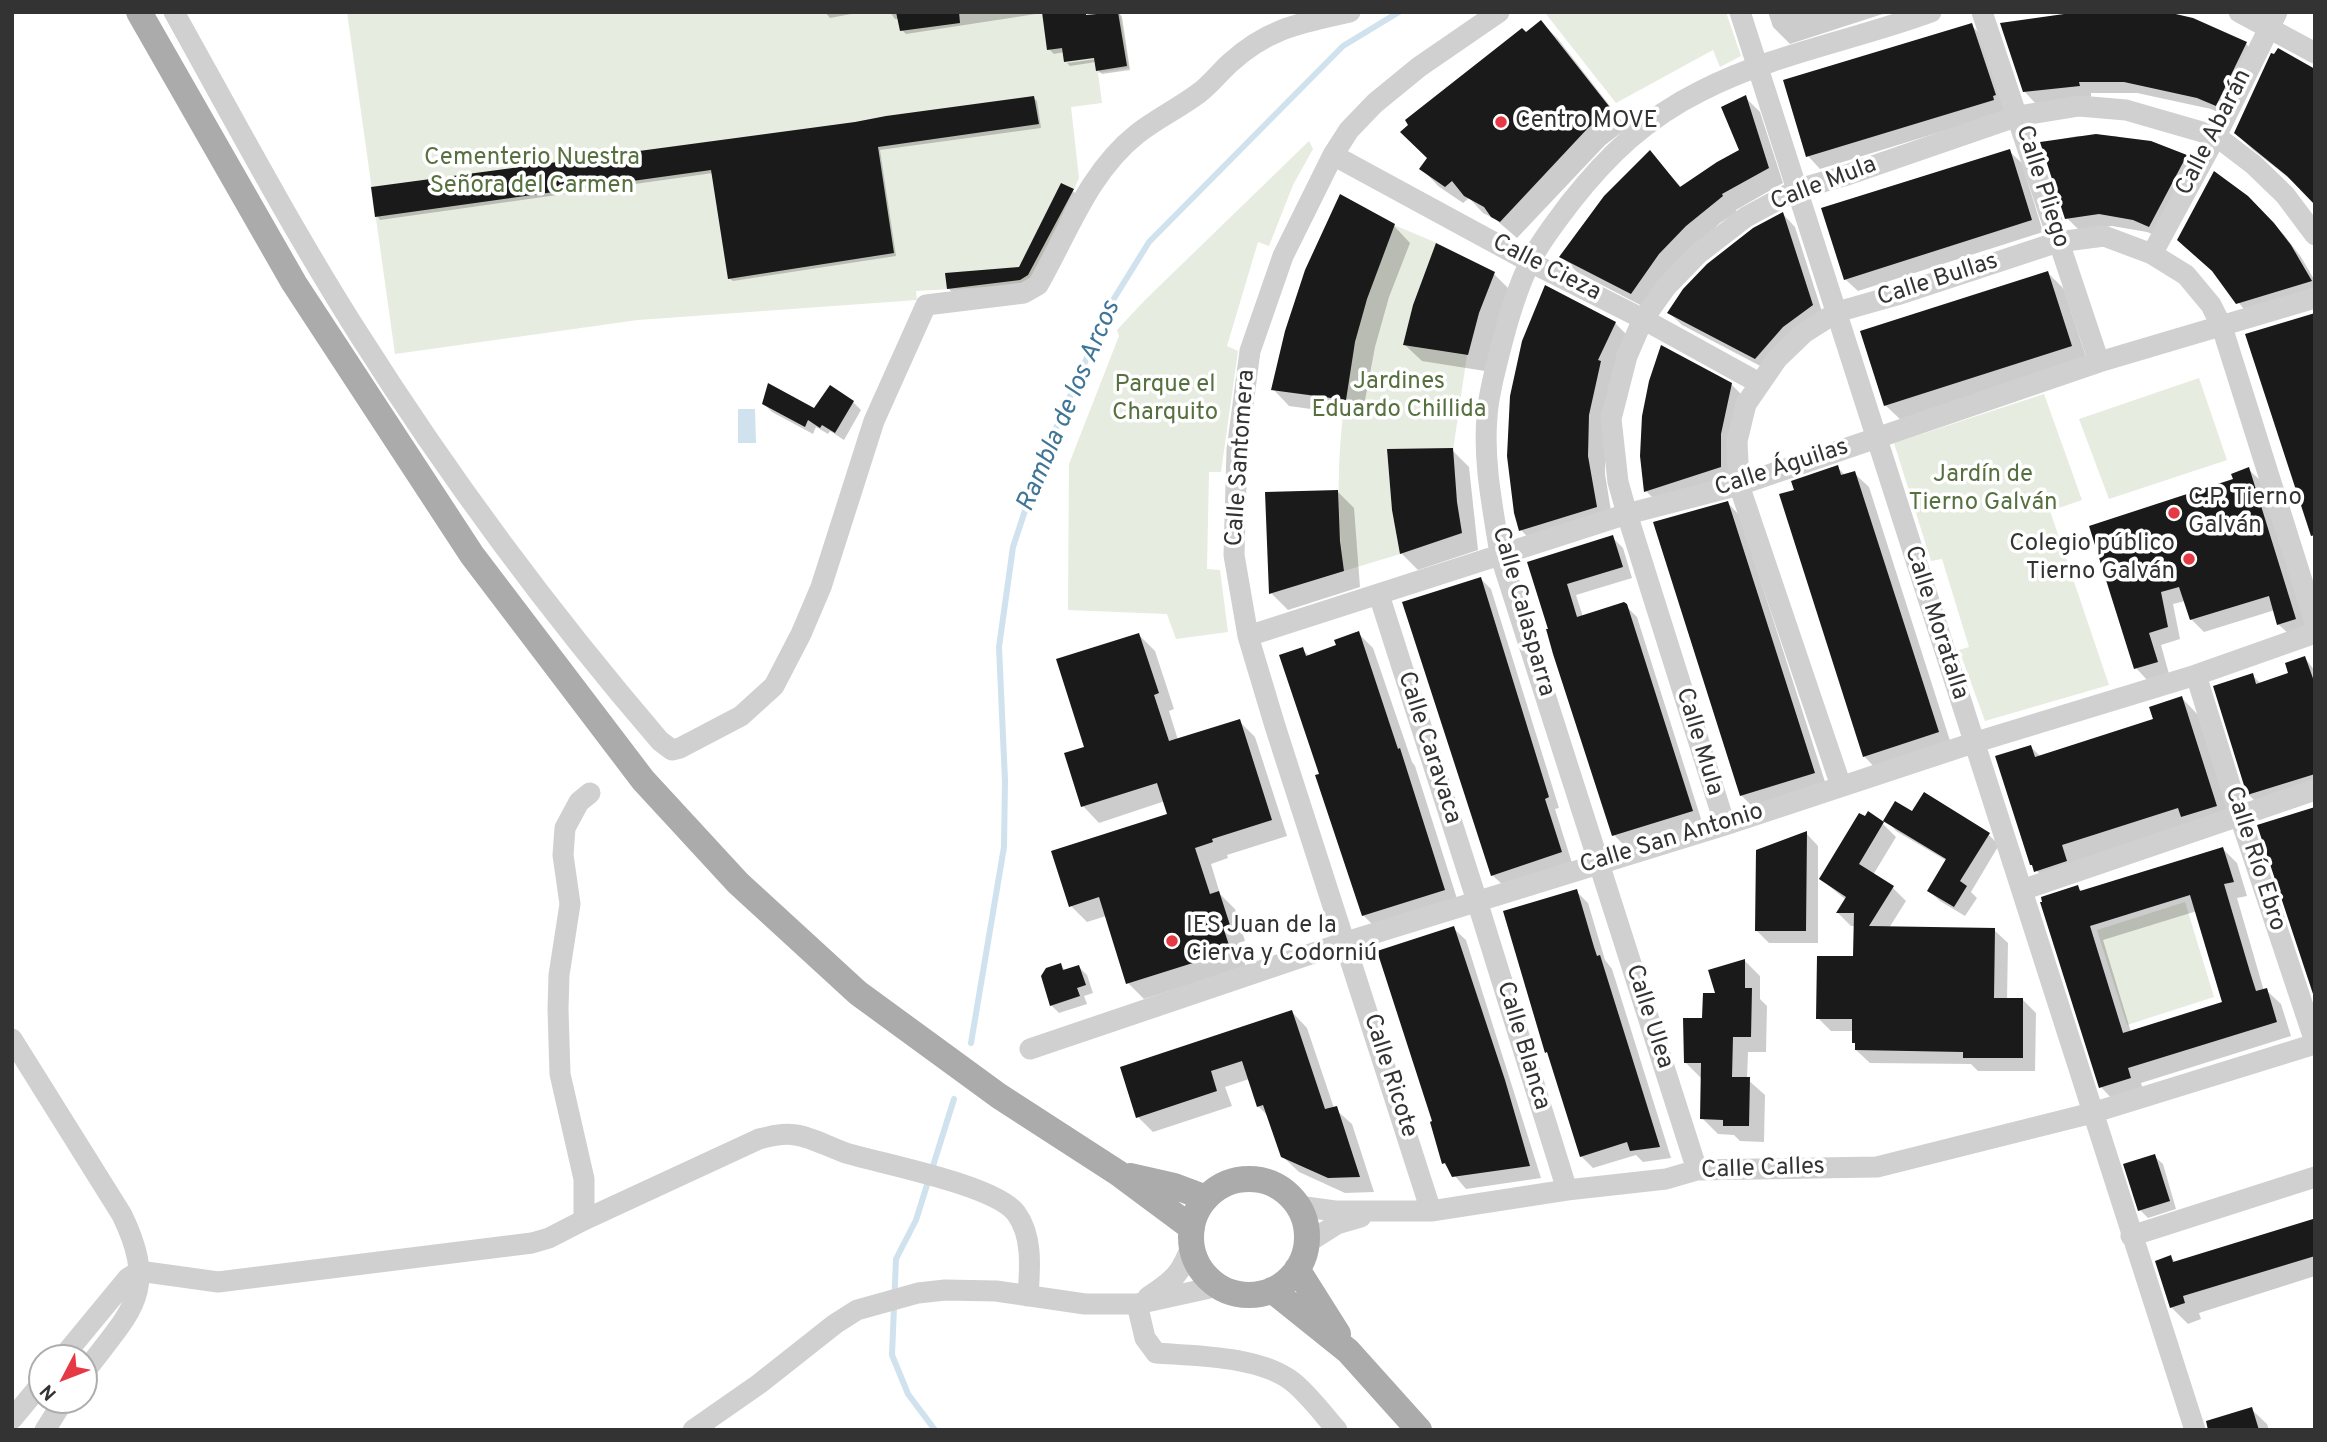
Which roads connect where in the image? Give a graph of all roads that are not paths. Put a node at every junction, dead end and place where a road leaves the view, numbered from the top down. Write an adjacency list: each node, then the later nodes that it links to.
1 (139, 12): 50 (main road)
2 (174, 12): 3 (street)
3 (1350, 12)
4 (1499, 12): 14 (street, Calle Santomera)
5 (1740, 12): 11 (street, Calle Moratalla)
6 (1931, 12): 11 (street, Calle Calasparra)
7 (1982, 12): 12 (street, Calle Pliego)
8 (2239, 12): 9 (street)
9 (2273, 19): 10 (street); 13 (street, Calle Abarán)
10 (2315, 53)
11 (1758, 66): 15 (street, Calle Moratalla); 19 (street, Calle Calasparra)
12 (2018, 116): 13 (street, Calle Mula); 15 (street, Calle Mula); 17 (street, Calle Pliego)
13 (2216, 135): 16 (street, Calle Mula); 18 (street, Calle Abarán)
14 (1333, 155): 19 (street, Calle Cieza); 33 (street, Calle Santomera)
15 (1798, 189): 21 (street, Calle Moratalla); 22 (street, Calle Mula)
16 (2315, 235)
17 (2059, 242): 18 (street, Calle Bullas); 21 (street, Calle Bullas); 24 (street, Calle Pliego)
18 (2152, 254): 23 (street, Calle Bullas)
19 (1530, 262): 22 (street, Calle Cieza); 29 (street, Calle Calasparra)
20 (2315, 298): 23 (street, Calle Águilas)
21 (1837, 312): 25 (street, Calle Bullas); 26 (street, Calle Moratalla)
22 (1643, 319): 25 (street, Calle Cieza); 28 (street, Calle Mula)
23 (2222, 327): 24 (street, Calle Águilas); 31 (street, Calle Bullas)
24 (2099, 362): 26 (street, Calle Águilas)
25 (1759, 383): 27 (street, Calle Bullas)
26 (1876, 438): 27 (street, Calle Águilas); 35 (street, Calle Moratalla)
27 (1739, 485): 28 (street, Calle Águilas); 36 (street, Calle Bullas)
28 (1627, 514): 29 (street, Calle Águilas); 40 (street, Calle Mula)
29 (1500, 554): 30 (street, Calle Águilas); 41 (street, Calle Calasparra)
30 (1379, 595): 33 (street, Calle Águilas); 43 (street, Calle Caravaca)
31 (2315, 622)
32 (2315, 633): 34 (street, Calle San Antonio)
33 (1248, 636): 44 (street, Calle Santomera)
34 (2196, 675): 35 (street, Calle San Antonio); 39 (street, Calle Río Ebro)
35 (1973, 743): 36 (street, Calle San Antonio); 42 (street, Calle Moratalla)
36 (1842, 786): 40 (street, Calle San Antonio)
37 (2315, 790): 39 (street)
38 (590, 793): 57 (street)
39 (2240, 817): 42 (street); 46 (street, Calle Río Ebro)
40 (1725, 825): 41 (street, Calle San Antonio)
41 (1598, 863): 43 (street, Calle San Antonio); 49 (street, Calle Ulea)
42 (2022, 890): 48 (street, Calle Moratalla)
43 (1477, 901): 44 (street, Calle San Antonio); 52 (street, Calle Blanca)
44 (1346, 942): 47 (street, Calle San Antonio); 56 (street, Calle Ricote)
45 (12, 1039): 62 (street)
46 (2315, 1043): 48 (street, Calle Calles)
47 (1030, 1049)
48 (2092, 1113): 49 (street, Calle Calles); 59 (street, Calle Moratalla)
49 (1697, 1170): 52 (street, Calle Calles)
50 (1118, 1173): 53 (main road); 58 (main road)
51 (2315, 1177): 59 (street)
52 (1567, 1190): 56 (street, Calle Calles)
53 (1206, 1198): 54 (main road); 58 (main road)
54 (1298, 1206): 55 (street, Calle Calles); 60 (main road)
55 (1383, 1210): 56 (street, Calle Calles); 60 (street)
56 (1431, 1211)
57 (584, 1220): 62 (street); 65 (street)
58 (1192, 1236): 63 (main road); 66 (street)
59 (2131, 1236): 77 (street, Calle Moratalla)
60 (1307, 1243): 61 (main road)
61 (1297, 1269): 64 (main road); 68 (main road)
62 (139, 1271): 67 (street); 69 (street)
63 (1219, 1286): 64 (main road); 66 (street)
64 (1272, 1290): 68 (main road)
65 (1028, 1296): 66 (street); 74 (street)
66 (1137, 1304): 75 (street)
67 (73, 1344)
68 (1348, 1351): 76 (main road)
69 (98, 1353)
70 (28, 1400): 72 (street)
71 (55, 1414): 73 (street)
72 (12, 1419)
73 (45, 1430)
74 (693, 1430)
75 (1337, 1430)
76 (1419, 1430)
77 (2195, 1430)

